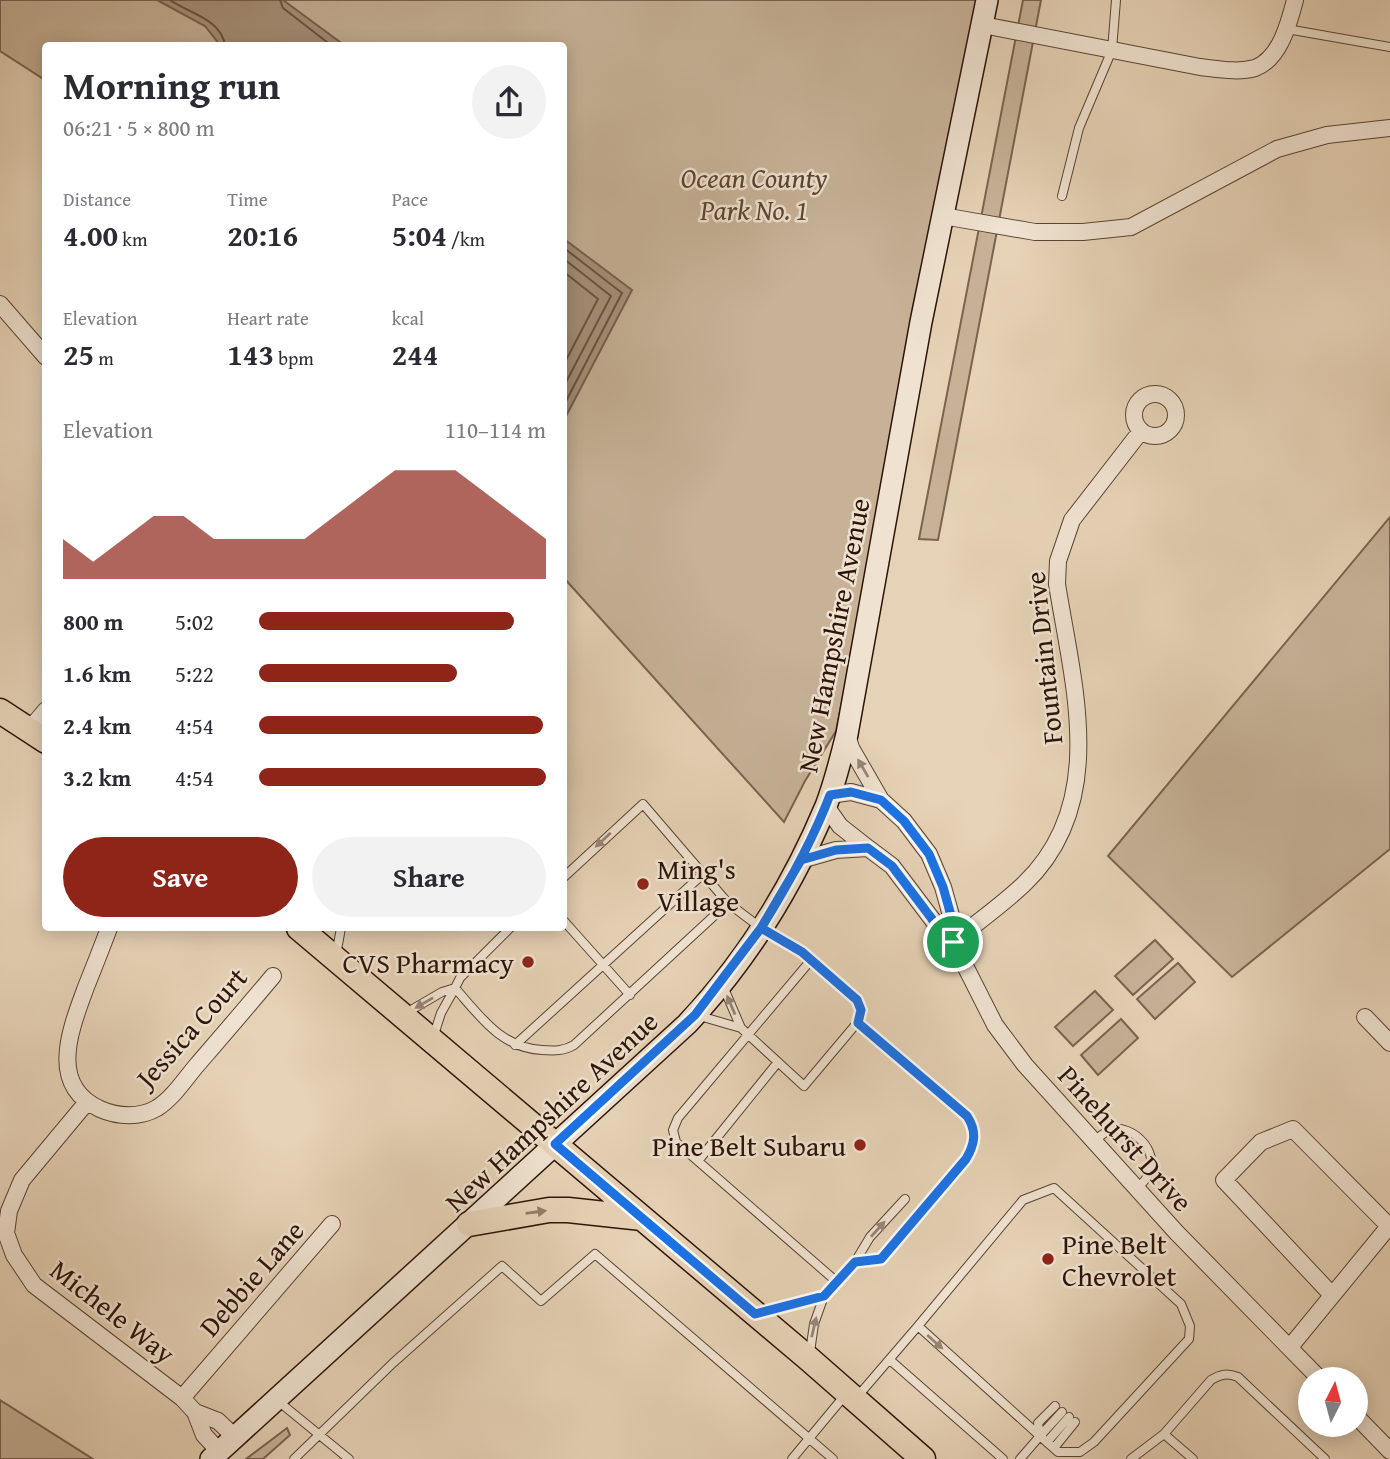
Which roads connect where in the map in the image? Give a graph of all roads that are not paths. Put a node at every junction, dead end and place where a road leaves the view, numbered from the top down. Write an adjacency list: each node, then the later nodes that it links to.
1 (987, 0): 4 (main road, New Hampshire Avenue)
2 (1116, 0): 7 (lane)
3 (1295, 0): 5 (street)
4 (982, 25): 7 (street); 10 (main road, New Hampshire Avenue)
5 (1287, 29): 6 (lane); 7 (street)
6 (1390, 47)
7 (1112, 50): 9 (lane)
8 (1390, 128): 10 (street)
9 (1062, 197)
10 (943, 216): 15 (main road, New Hampshire Avenue)
11 (2, 311): 12 (street)
12 (42, 353)
13 (1141, 431): 32 (street, Fountain Drive)
14 (0, 710): 16 (main road)
15 (848, 734): 17 (street, Pinehurst Drive, one-way to 15); 18 (main road, New Hampshire Avenue)
16 (37, 735)
17 (881, 800): 18 (street); 23 (street, Pinehurst Drive)
18 (828, 801): 19 (street, Pinehurst Drive); 20 (main road, New Hampshire Avenue)
19 (868, 848): 20 (street); 25 (street, Pinehurst Drive)
20 (801, 860): 27 (main road, New Hampshire Avenue)
21 (567, 874): 22 (lane, one-way to 21)
22 (703, 874): 24 (lane); 35 (lane)
23 (946, 900): 25 (street); 32 (street, Pinehurst Drive)
24 (728, 903): 27 (lane); 39 (lane)
25 (926, 911): 32 (street, Pinehurst Drive)
26 (567, 924): 35 (lane)
27 (761, 928): 34 (lane); 37 (main road, New Hampshire Avenue)
28 (108, 931): 49 (street)
29 (307, 931): 33 (main road)
30 (340, 931): 33 (lane)
31 (507, 931): 38 (lane)
32 (953, 942): 50 (street, Pinehurst Drive)
33 (335, 958): 40 (main road)
34 (811, 960): 43 (lane); 44 (lane)
35 (603, 965): 39 (lane); 47 (lane)
36 (273, 976): 49 (street, Jessica Court)
37 (722, 983): 41 (main road, New Hampshire Avenue); 44 (lane, one-way to 37)
38 (454, 988): 40 (lane, one-way to 40); 45 (lane); 47 (lane)
39 (630, 995): 47 (lane)
40 (403, 1015): 45 (main road)
41 (695, 1015): 44 (lane); 51 (main road, New Hampshire Avenue)
42 (1365, 1017): 46 (street)
43 (858, 1023): 48 (lane); 59 (lane)
44 (744, 1031): 48 (lane); 52 (lane)
45 (432, 1040): 51 (main road)
46 (1390, 1044)
47 (516, 1045)
48 (778, 1062): 52 (lane)
49 (87, 1102): 70 (street, Michele Way)
50 (1094, 1141): 53 (street, Pinehurst Drive); 53 (lane)
51 (555, 1144): 55 (main road); 57 (main road, New Hampshire Avenue)
52 (698, 1161): 60 (lane)
53 (1137, 1189): 65 (street, Pinehurst Drive)
54 (905, 1199): 59 (lane, one-way to 54)
55 (642, 1218): 57 (main road, one-way to 55); 63 (main road)
56 (332, 1224): 70 (street, Debbie Lane)
57 (469, 1224): 71 (main road, New Hampshire Avenue)
58 (1389, 1226): 61 (street); 61 (street)
59 (855, 1262): 60 (lane)
60 (837, 1282): 62 (lane)
61 (1332, 1295): 65 (street)
62 (824, 1296): 63 (lane); 66 (lane, one-way to 62)
63 (755, 1314): 66 (main road)
64 (918, 1326): 67 (lane); 76 (lane, one-way to 76); 76 (lane)
65 (1290, 1347): 68 (street, Pinehurst Drive)
66 (808, 1359): 69 (main road)
67 (890, 1360): 69 (lane); 84 (lane)
68 (1309, 1367)
69 (851, 1396): 75 (lane); 83 (main road)
70 (182, 1398): 77 (street, Michele Way)
71 (276, 1400): 74 (lane); 77 (main road, New Hampshire Avenue)
72 (1368, 1428): 78 (street)
73 (1164, 1434): 86 (lane); 87 (lane); 88 (lane)
74 (319, 1435): 75 (lane); 79 (lane); 80 (lane)
75 (809, 1438): 81 (lane); 82 (lane)
76 (1044, 1439): 76 (lane); 85 (lane)
77 (222, 1449)
78 (1390, 1451)
79 (295, 1459)
80 (349, 1459)
81 (792, 1459)
82 (833, 1459)
83 (923, 1459)
84 (1003, 1459)
85 (1020, 1459)
86 (1131, 1459)
87 (1193, 1459)
88 (1325, 1459)

